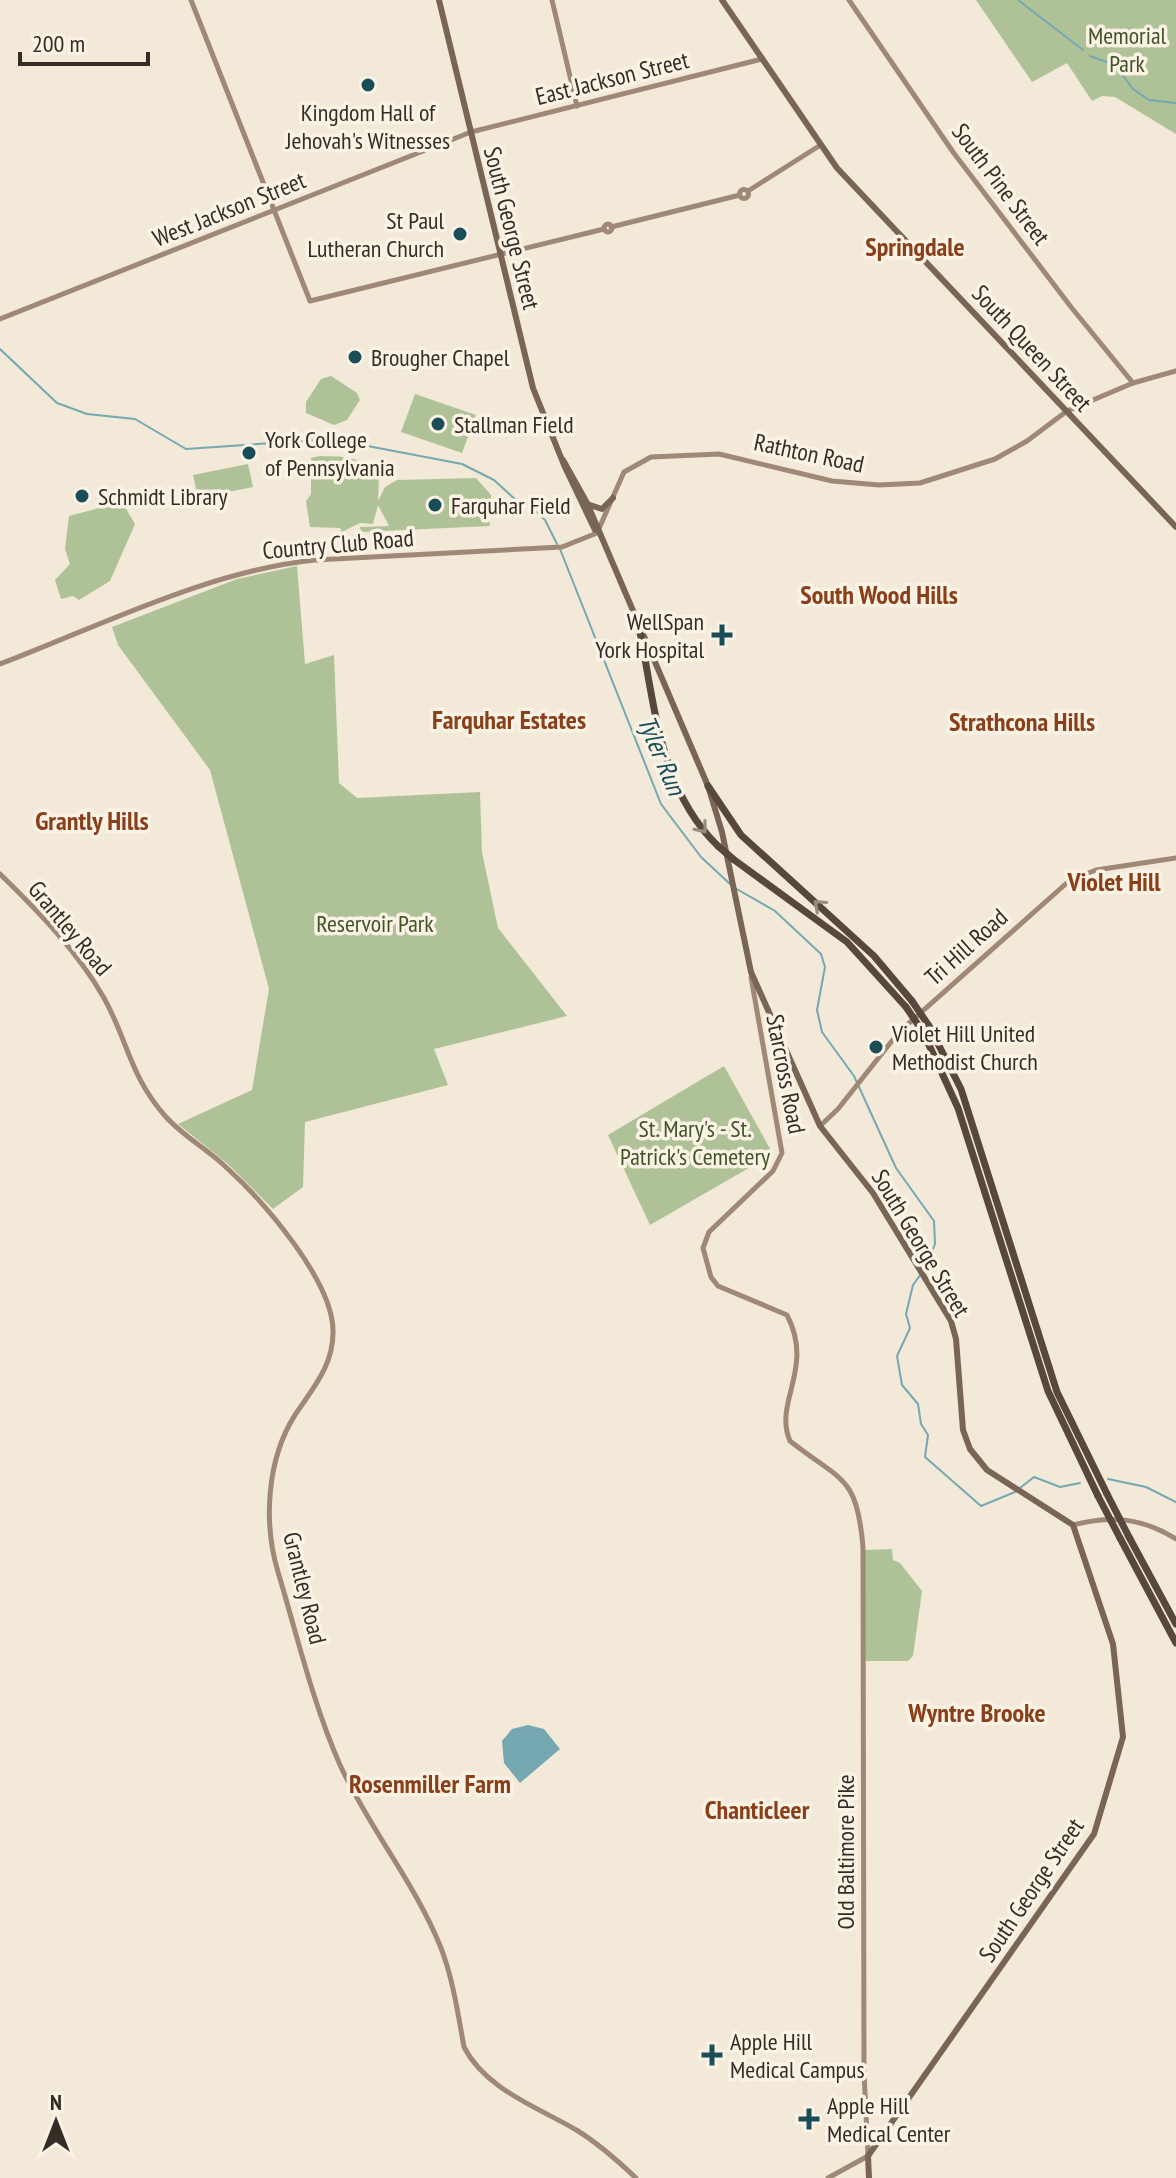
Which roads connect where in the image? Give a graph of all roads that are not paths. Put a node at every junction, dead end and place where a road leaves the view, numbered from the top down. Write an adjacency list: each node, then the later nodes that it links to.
1 (191, 0): 10 (street)
2 (439, 0): 8 (main road, South George Street)
3 (552, 0): 7 (street)
4 (722, 0): 6 (main road, South Queen Street)
5 (849, 0): 14 (street, South Pine Street)
6 (762, 59): 7 (street, East Jackson Street); 9 (main road, South Queen Street)
7 (577, 106): 8 (street, East Jackson Street)
8 (471, 132): 10 (street, West Jackson Street); 11 (main road, South George Street)
9 (819, 146): 11 (street); 15 (main road, South Queen Street)
10 (273, 210): 11 (street); 12 (street, West Jackson Street)
11 (500, 255): 16 (main road, South George Street)
12 (0, 319)
13 (1176, 371): 14 (street, Rathton Road)
14 (1133, 383): 15 (street, Rathton Road)
15 (1067, 411): 17 (street, Rathton Road); 19 (main road, South Queen Street)
16 (563, 460): 18 (main road, South George Street); 20 (main road, South George Street)
17 (613, 498): 18 (main road); 20 (street, Rathton Road)
18 (587, 503): 20 (main road, South George Street)
19 (1176, 527)
20 (597, 533): 21 (main road, South George Street); 22 (street, Country Club Road)
21 (640, 632): 23 (main road, South George Street); 27 (highway, one-way to 27, bridge)
22 (0, 664)
23 (708, 786): 26 (main road, South George Street); 27 (highway, one-way to 23)
24 (1176, 858): 28 (street, Tri Hill Road)
25 (0, 874): 36 (street, Grantley Road)
26 (751, 972): 28 (main road, South George Street); 32 (street, Starcross Road)
27 (909, 1004): 30 (highway, bridge)
28 (820, 1126): 29 (main road, South George Street)
29 (1073, 1525): 31 (street); 35 (main road, South George Street)
30 (1124, 1537): 33 (highway); 34 (highway)
31 (1176, 1539)
32 (863, 1547): 35 (street, Old Baltimore Pike)
33 (1176, 1624)
34 (1176, 1643)
35 (868, 2156): 37 (street); 38 (main road)
36 (636, 2178)
37 (828, 2178)
38 (869, 2178)

